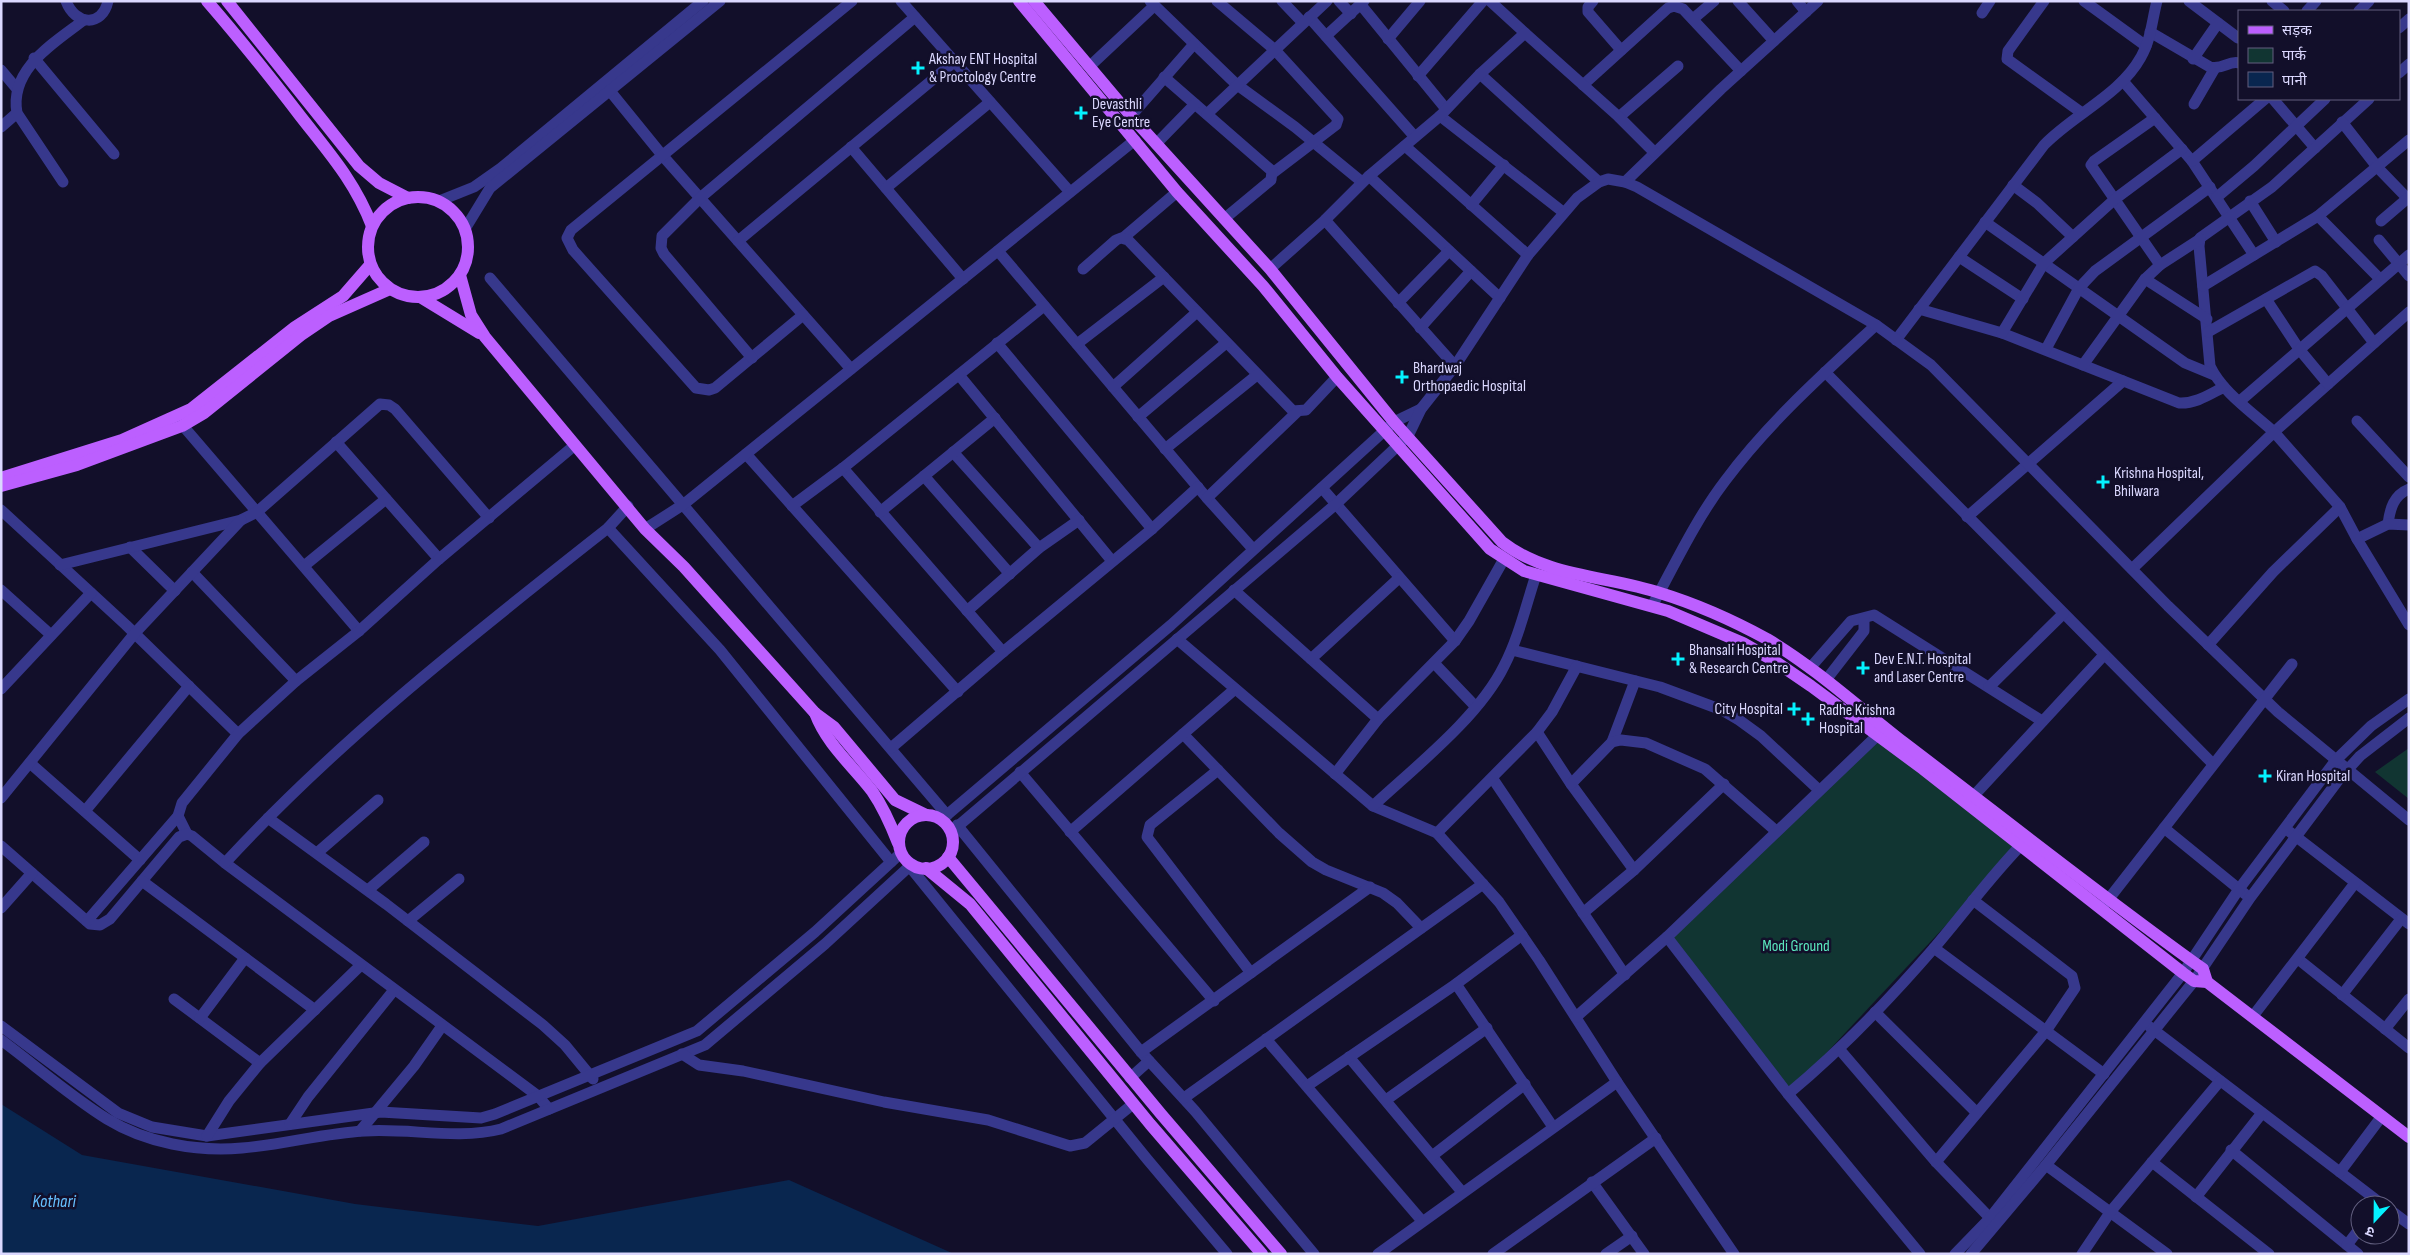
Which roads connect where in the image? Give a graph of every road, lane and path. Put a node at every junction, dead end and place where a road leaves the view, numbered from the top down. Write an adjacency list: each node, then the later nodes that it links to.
1 (66, 1): 39 (street)
2 (108, 1): 39 (street)
3 (207, 1): 126 (main road)
4 (227, 1): 112 (main road)
5 (703, 1): 32 (street)
6 (720, 1): 68 (street)
7 (852, 1): 97 (street)
8 (901, 1): 37 (street)
9 (1019, 1): 87 (main road)
10 (1034, 1): 56 (main road)
11 (1216, 1): 50 (street)
12 (1282, 1): 40 (street)
13 (1327, 1): 40 (street)
14 (1339, 1): 36 (street)
15 (1420, 1): 46 (street)
16 (1483, 1): 62 (street)
17 (1490, 1): 43 (street)
18 (1578, 1): 31 (street)
19 (1714, 1): 38 (street)
20 (1738, 1): 47 (street)
21 (1797, 1): 34 (street)
22 (1818, 1): 34 (street)
23 (1990, 1): 35 (street)
24 (2044, 1): 78 (street)
25 (2157, 1): 42 (street)
26 (2189, 1): 41 (street)
27 (2272, 1): 33 (street)
28 (2087, 2): 49 (street)
29 (1362, 3): 36 (street); 46 (street)
30 (1152, 4): 48 (street); 56 (street)
31 (1590, 5): 51 (street)
32 (689, 6): 116 (street)
33 (2283, 10)
34 (1806, 12): 47 (street)
35 (1982, 13)
36 (1351, 14): 44 (street)
37 (915, 17): 54 (street); 113 (street)
38 (1693, 19): 51 (street); 60 (street)
39 (84, 20): 52 (street)
40 (1306, 20): 44 (street); 50 (street)
41 (2218, 23): 45 (street); 53 (street)
42 (2150, 32): 49 (street); 53 (street)
43 (1525, 33): 61 (street); 66 (street)
44 (1326, 36): 86 (street)
45 (2238, 38)
46 (1388, 39): 62 (street)
47 (1774, 41): 60 (street)
48 (1194, 44): 63 (street); 65 (street)
49 (2146, 46): 64 (street)
50 (1275, 50): 65 (street); 89 (street)
51 (1621, 50): 66 (street)
52 (34, 58): 67 (street); 96 (street)
53 (2193, 59): 58 (street)
54 (954, 62): 73 (street); 92 (street)
55 (2238, 63): 58 (street)
56 (1090, 66): 80 (main road)
57 (1678, 66): 81 (street)
58 (2215, 68): 75 (street)
59 (1, 70): 67 (street)
60 (1741, 71): 95 (street)
61 (1480, 74): 76 (street); 104 (street)
62 (1418, 76): 76 (street)
63 (1164, 77): 74 (street); 80 (street)
64 (2123, 81): 78 (street); 82 (street)
65 (1236, 84): 79 (street); 89 (street)
66 (1583, 85): 81 (street)
67 (17, 89): 77 (street)
68 (610, 92): 97 (street); 127 (street)
69 (2264, 100): 98 (street)
70 (2274, 100): 84 (street)
71 (2324, 100): 84 (street)
72 (2368, 100): 83 (street)
73 (990, 102): 108 (street); 109 (street)
74 (1195, 104): 79 (street); 90 (street)
75 (2194, 104)
76 (1443, 112): 86 (street); 99 (street)
77 (17, 113): 85 (street); 103 (street)
78 (2082, 113): 106 (street)
79 (1207, 114): 101 (street)
80 (1130, 116): 90 (main road)
81 (1620, 117): 95 (street)
82 (2155, 118): 94 (street); 114 (street)
83 (2342, 122): 93 (street); 100 (street)
84 (2298, 126): 93 (street); 111 (street)
85 (1, 127)
86 (1415, 137): 91 (street)
87 (1134, 140): 109 (street); 110 (main road)
88 (2409, 140): 100 (street)
89 (1312, 141): 101 (street); 102 (street)
90 (1156, 144): 122 (main road)
91 (1405, 146): 102 (street); 118 (street)
92 (851, 147): 108 (street); 133 (street)
93 (2315, 148): 117 (street)
94 (2182, 149): 98 (street); 114 (street)
95 (1654, 152): 105 (street)
96 (114, 154)
97 (662, 155): 113 (street); 183 (street)
98 (2192, 162): 107 (street)
99 (1504, 166): 118 (street); 119 (street)
100 (2378, 168): 115 (street); 121 (street)
101 (1273, 173): 122 (street)
102 (1366, 179): 123 (street); 136 (street)
103 (63, 182)
104 (1599, 182): 105 (street); 119 (street)
105 (1625, 182): 171 (street)
106 (2013, 185): 125 (street); 129 (street)
107 (2210, 186): 111 (street); 128 (street)
108 (886, 188): 152 (street)
109 (1070, 192): 135 (street)
110 (1177, 192): 130 (street); 191 (main road)
111 (2217, 197): 120 (street)
112 (408, 198): 116 (main road); 126 (main road)
113 (700, 198): 133 (street); 183 (street)
114 (2115, 199): 128 (street); 129 (street)
115 (2408, 199): 124 (street)
116 (438, 201): 127 (main road)
117 (2250, 201): 120 (street); 134 (street)
118 (1471, 205): 137 (street)
119 (1564, 212): 137 (street)
120 (2230, 215): 131 (street); 138 (street)
121 (2318, 216): 134 (street); 154 (street)
122 (1224, 219): 146 (main road)
123 (1325, 220): 146 (street); 162 (street)
124 (2381, 221)
125 (1985, 222): 140 (street); 141 (street)
126 (372, 226): 142 (main road)
127 (465, 229): 148 (main road)
128 (2141, 236): 144 (street); 156 (street)
129 (2073, 237): 141 (street)
130 (1123, 238): 145 (street); 150 (street)
131 (2200, 239): 144 (street); 155 (street)
132 (2379, 240): 143 (street)
133 (738, 241): 167 (street)
134 (2276, 242): 138 (street)
135 (998, 251): 152 (street); 163 (street)
136 (1449, 251): 147 (street); 162 (street)
137 (1528, 255): 159 (street)
138 (2254, 255): 155 (street)
139 (2409, 255): 143 (street)
140 (1959, 257): 160 (street); 164 (street)
141 (2044, 263): 156 (street); 160 (street)
142 (370, 264): 157 (main road); 201 (main road)
143 (2399, 264): 149 (street); 154 (street)
144 (2160, 265): 153 (street)
145 (1083, 269)
146 (1270, 269): 203 (main road)
147 (1471, 271): 159 (street); 172 (street)
148 (460, 275): 158 (main road); 175 (main road)
149 (2409, 276)
150 (1164, 277): 166 (street); 180 (street)
151 (490, 278): 224 (street)
152 (963, 279): 186 (street)
153 (2145, 279): 168 (street); 170 (street)
154 (2380, 279): 165 (street)
155 (2203, 286): 170 (street)
156 (2080, 288): 168 (street); 181 (street)
157 (390, 289): 158 (main road); 201 (main road)
158 (420, 297): 175 (main road)
159 (1500, 298): 185 (street)
160 (2023, 299): 174 (street)
161 (2266, 299): 165 (street); 173 (street); 182 (street)
162 (1398, 303): 172 (street)
163 (1044, 306): 179 (street); 180 (street)
164 (1919, 309): 174 (street); 176 (street)
165 (2346, 309): 178 (street); 182 (street)
166 (1197, 312): 177 (street); 195 (street)
167 (803, 315): 183 (street); 186 (street)
168 (2118, 315): 184 (street); 189 (street)
169 (2407, 316): 178 (street)
170 (2207, 319): 173 (street)
171 (1876, 325): 176 (street); 187 (street)
172 (1420, 328): 185 (street)
173 (2208, 332): 189 (street)
174 (2002, 333): 181 (street)
175 (485, 337): 208 (main road)
176 (1896, 340): 213 (street)
177 (1226, 343): 190 (street); 199 (street)
178 (2374, 343): 193 (street)
179 (997, 344): 188 (street); 240 (street)
180 (1077, 344): 195 (street)
181 (2046, 349): 184 (street)
182 (2299, 349): 193 (street); 196 (street)
183 (752, 358)
184 (2083, 365): 192 (street)
185 (1455, 366): 197 (street)
186 (851, 369): 212 (street)
187 (1825, 372): 232 (street); 257 (street)
188 (959, 374): 200 (street); 214 (street)
189 (2214, 375): 194 (street)
190 (1257, 376): 198 (street); 210 (street)
191 (1337, 376): 198 (street); 204 (main road)
192 (2123, 381): 194 (street); 213 (street)
193 (2328, 384): 205 (street)
194 (2224, 386): 196 (street)
195 (1112, 387): 199 (street)
196 (2240, 401): 205 (street)
197 (1421, 409): 203 (street); 206 (street)
198 (1297, 412): 223 (street)
199 (1138, 417): 210 (street)
200 (995, 418): 211 (street); 235 (street)
201 (179, 421): 217 (main road); 218 (main road); 230 (street)
202 (2357, 421): 216 (street)
203 (1394, 422): 204 (street); 206 (main road)
204 (1385, 431): 209 (main road); 220 (street)
205 (2274, 432): 228 (street); 250 (street)
206 (1408, 436): 209 (street); 257 (main road)
207 (336, 442): 222 (street); 230 (street); 233 (street)
208 (575, 445): 226 (main road); 233 (street)
209 (1398, 447): 225 (street); 246 (main road)
210 (1166, 449): 219 (street)
211 (953, 452): 215 (street); 243 (street)
212 (746, 454): 224 (street); 227 (street)
213 (2030, 464): 232 (street); 250 (street)
214 (844, 468): 227 (street); 231 (street)
215 (924, 476): 231 (street); 252 (street)
216 (2409, 477)
217 (1, 478)
218 (1, 486)
219 (1198, 487): 223 (street); 240 (street)
220 (1322, 488): 225 (street); 244 (street)
221 (2409, 489): 236 (street)
222 (386, 498): 245 (street); 249 (street)
223 (1207, 498): 244 (street)
224 (684, 504): 239 (street); 299 (street)
225 (1336, 504): 254 (street); 255 (street)
226 (628, 506): 238 (street); 239 (main road)
227 (792, 506): 286 (street)
228 (2340, 507): 241 (street); 270 (street)
229 (1, 510): 248 (street)
230 (257, 512): 234 (street); 249 (street)
231 (880, 512): 261 (street)
232 (1967, 517): 262 (street)
233 (489, 518): 245 (street)
234 (242, 520): 242 (street); 251 (street)
235 (1079, 520): 243 (street); 247 (street)
236 (2388, 524): 237 (street); 241 (street)
237 (2409, 526)
238 (608, 528): 318 (street); 336 (street)
239 (646, 529): 290 (main road)
240 (1152, 529): 247 (street)
241 (2356, 539): 264 (street)
242 (130, 547): 248 (street); 256 (street)
243 (1039, 548): 252 (street)
244 (1253, 549): 319 (street)
245 (439, 559): 265 (street)
246 (1504, 559): 253 (main road); 269 (street)
247 (1112, 561): 272 (street)
248 (60, 564): 258 (street)
249 (304, 566): 265 (street)
250 (2132, 569): 270 (street)
251 (192, 572): 256 (street); 280 (street)
252 (1010, 574): 261 (street)
253 (1536, 575): 260 (main road); 271 (street)
254 (1399, 578): 269 (street); 274 (street)
255 (1234, 590): 268 (street); 274 (street)
256 (175, 591): 266 (street)
257 (1660, 592): 260 (street); 278 (main road)
258 (91, 593): 266 (street); 267 (street)
259 (4, 597): 267 (street)
260 (1652, 606): 294 (main road)
261 (967, 612): 272 (street)
262 (2063, 614): 273 (street); 283 (street)
263 (1864, 619): 278 (street); 279 (street); 283 (street)
264 (2409, 625)
265 (359, 631): 280 (street)
266 (135, 633): 282 (street); 301 (street)
267 (51, 636): 285 (street)
268 (1177, 639): 284 (street); 305 (street)
269 (1455, 641): 275 (street)
270 (2208, 645): 287 (street)
271 (1512, 650): 277 (street); 289 (street)
272 (1003, 652): 286 (street)
273 (2104, 655): 293 (street); 302 (street)
274 (1311, 660): 292 (street)
275 (1434, 663): 289 (street); 292 (street)
276 (2292, 664): 287 (street)
277 (1577, 666): 281 (street); 295 (street)
278 (1810, 668): 279 (main road)
279 (1826, 680): 294 (main road)
280 (296, 681): 296 (street)
281 (1635, 681): 298 (street); 310 (street)
282 (189, 686): 296 (street); 315 (street)
283 (1989, 687): 293 (street)
284 (1236, 689): 297 (street); 306 (street)
285 (1, 690)
286 (958, 692): 299 (street)
287 (2264, 698): 300 (street); 302 (street)
288 (2409, 699): 300 (street)
289 (1475, 706): 314 (street)
290 (815, 713): 316 (main road); 332 (main road)
291 (2409, 718): 304 (street)
292 (1378, 720): 306 (street)
293 (2042, 721): 313 (street)
294 (1881, 731): 310 (street); 313 (main road)
295 (1537, 732): 307 (street); 308 (street)
296 (238, 734): 317 (street)
297 (1183, 734): 303 (street); 325 (street)
298 (1612, 742): 308 (street); 309 (street)
299 (892, 748): 319 (street)
300 (2336, 760): 304 (street); 321 (street)
301 (30, 763): 311 (street); 315 (street)
302 (2213, 764): 323 (street)
303 (1218, 770): 346 (street); 368 (street)
304 (2347, 770): 320 (street); 328 (street)
305 (1020, 772): 322 (street); 325 (street)
306 (1335, 774): 314 (street)
307 (1493, 779): 326 (street); 353 (street)
308 (1571, 784): 340 (street)
309 (1724, 784): 324 (street); 340 (street)
310 (1819, 790): 324 (street)
311 (1, 798)
312 (378, 800): 333 (street)
313 (1970, 800): 329 (main road)
314 (1373, 806): 326 (street)
315 (85, 812): 335 (street)
316 (926, 815): 319 (main road); 332 (main road)
317 (178, 816): 327 (street); 335 (street)
318 (268, 818): 333 (street); 337 (street)
319 (944, 818): 322 (main road)
320 (2409, 820)
321 (2284, 827): 328 (street); 348 (street)
322 (954, 828): 334 (main road); 394 (street)
323 (2164, 828): 348 (street); 351 (street)
324 (1776, 830): 359 (street)
325 (1070, 832): 377 (street)
326 (1437, 833): 345 (street)
327 (187, 834): 337 (street); 343 (street)
328 (2296, 837): 344 (street); 349 (street)
329 (2025, 841): 350 (street); 351 (main road)
330 (424, 842): 347 (street)
331 (1, 846): 341 (street)
332 (900, 849): 336 (street); 338 (main road)
333 (317, 853): 347 (street)
334 (948, 856): 339 (main road); 361 (main road)
335 (140, 860): 354 (street)
336 (891, 862): 400 (street)
337 (226, 863): 366 (street)
338 (911, 866): 339 (main road); 395 (street); 417 (street)
339 (926, 868): 364 (main road)
340 (1634, 870): 353 (street)
341 (32, 873): 352 (street); 354 (street)
342 (459, 879): 355 (street)
343 (142, 881): 354 (street); 362 (street)
344 (2355, 883): 356 (street); 363 (street)
345 (1483, 884): 357 (street); 358 (street)
346 (1370, 887): 357 (street); 368 (street)
347 (368, 890): 355 (street)
348 (2239, 890): 349 (street); 365 (street)
349 (2250, 898): 367 (street)
350 (1973, 900): 360 (street); 389 (street)
351 (2105, 903): 365 (main road); 369 (main road)
352 (1, 908)
353 (1583, 913): 370 (street)
354 (87, 921)
355 (408, 921): 400 (street)
356 (2405, 922): 374 (street)
357 (1421, 928): 390 (street)
358 (1522, 935): 372 (street); 381 (street)
359 (1667, 937): 370 (street); 407 (street)
360 (1934, 948): 379 (street); 389 (street)
361 (1026, 951): 364 (main road); 401 (main road)
362 (245, 958): 378 (street); 382 (street)
363 (2298, 959): 374 (street); 380 (street)
364 (1014, 960): 411 (main road)
365 (2191, 960): 367 (main road); 369 (street)
366 (361, 965): 373 (street); 378 (street)
367 (2202, 969): 371 (main road)
368 (1252, 973): 377 (street)
369 (2183, 973): 371 (main road); 383 (street)
370 (1625, 975): 381 (street)
371 (2201, 981): 380 (main road); 388 (street)
372 (1456, 984): 386 (street); 396 (street)
373 (394, 990): 385 (street); 418 (street)
374 (2342, 995): 387 (street)
375 (174, 999): 382 (street)
376 (2409, 999): 387 (street)
377 (1214, 1001): 394 (street)
378 (315, 1010): 398 (street)
379 (1875, 1012): 393 (street); 414 (street)
380 (2253, 1016): 416 (main road)
381 (1576, 1017): 403 (street)
382 (200, 1018): 398 (street)
383 (2145, 1022): 388 (street); 399 (street)
384 (1, 1026): 421 (street)
385 (442, 1026): 408 (street); 413 (street)
386 (1487, 1028): 404 (street); 410 (street)
387 (2385, 1029): 392 (street)
388 (2155, 1030): 402 (street); 428 (street)
389 (2046, 1031): 399 (street); 414 (street)
390 (1266, 1039): 405 (street); 409 (street)
391 (1, 1040): 420 (street)
392 (2409, 1048)
393 (1840, 1050): 407 (street); 426 (street)
394 (1141, 1052): 397 (street)
395 (682, 1054): 406 (street); 417 (street)
396 (1349, 1057): 405 (street); 410 (street)
397 (1149, 1061): 401 (street); 409 (street)
398 (260, 1063): 421 (street)
399 (2104, 1074): 435 (street)
400 (590, 1075): 406 (street); 408 (street)
401 (1130, 1078): 442 (main road)
402 (2220, 1081): 415 (street); 427 (street)
403 (1617, 1082): 419 (street); 423 (street)
404 (1525, 1084): 419 (street); 425 (street)
405 (1307, 1086): 436 (street)
406 (599, 1088): 412 (street)
407 (1788, 1094): 449 (street)
408 (538, 1096): 412 (street); 413 (street)
409 (1184, 1098): 443 (street)
410 (1386, 1100): 425 (street)
411 (1133, 1104): 417 (street); 441 (main road)
412 (549, 1109): 420 (street)
413 (375, 1113): 418 (street); 420 (street)
414 (1977, 1113): 426 (street)
415 (2262, 1113): 424 (street); 429 (street)
416 (2382, 1116): 422 (main road); 429 (street)
417 (1115, 1120): 440 (street)
418 (290, 1124): 421 (street)
419 (1553, 1127): 431 (street)
420 (360, 1131)
421 (207, 1136)
422 (2409, 1137)
423 (1656, 1138): 430 (street); 448 (street)
424 (2231, 1150): 433 (street); 439 (street)
425 (1432, 1156): 431 (street)
426 (1936, 1162): 435 (street)
427 (2152, 1162): 433 (street); 434 (street)
428 (2046, 1165): 434 (street); 451 (street)
429 (2340, 1172): 432 (street)
430 (1592, 1182): 437 (street); 445 (street)
431 (1462, 1192): 436 (street)
432 (2369, 1195)
433 (2196, 1197): 454 (street)
434 (2111, 1211): 452 (street); 453 (street)
435 (1990, 1218): 450 (street)
436 (1422, 1221): 444 (street)
437 (1632, 1236): 446 (street); 447 (street)
438 (2350, 1241): 439 (street)
439 (2347, 1245): 455 (street)
440 (1227, 1254)
441 (1262, 1254)
442 (1281, 1254)
443 (1314, 1254)
444 (1378, 1254)
445 (1493, 1254)
446 (1606, 1254)
447 (1644, 1254)
448 (1734, 1254)
449 (1920, 1254)
450 (1955, 1254)
451 (1971, 1254)
452 (2082, 1254)
453 (2167, 1254)
454 (2269, 1254)
455 (2358, 1254)

